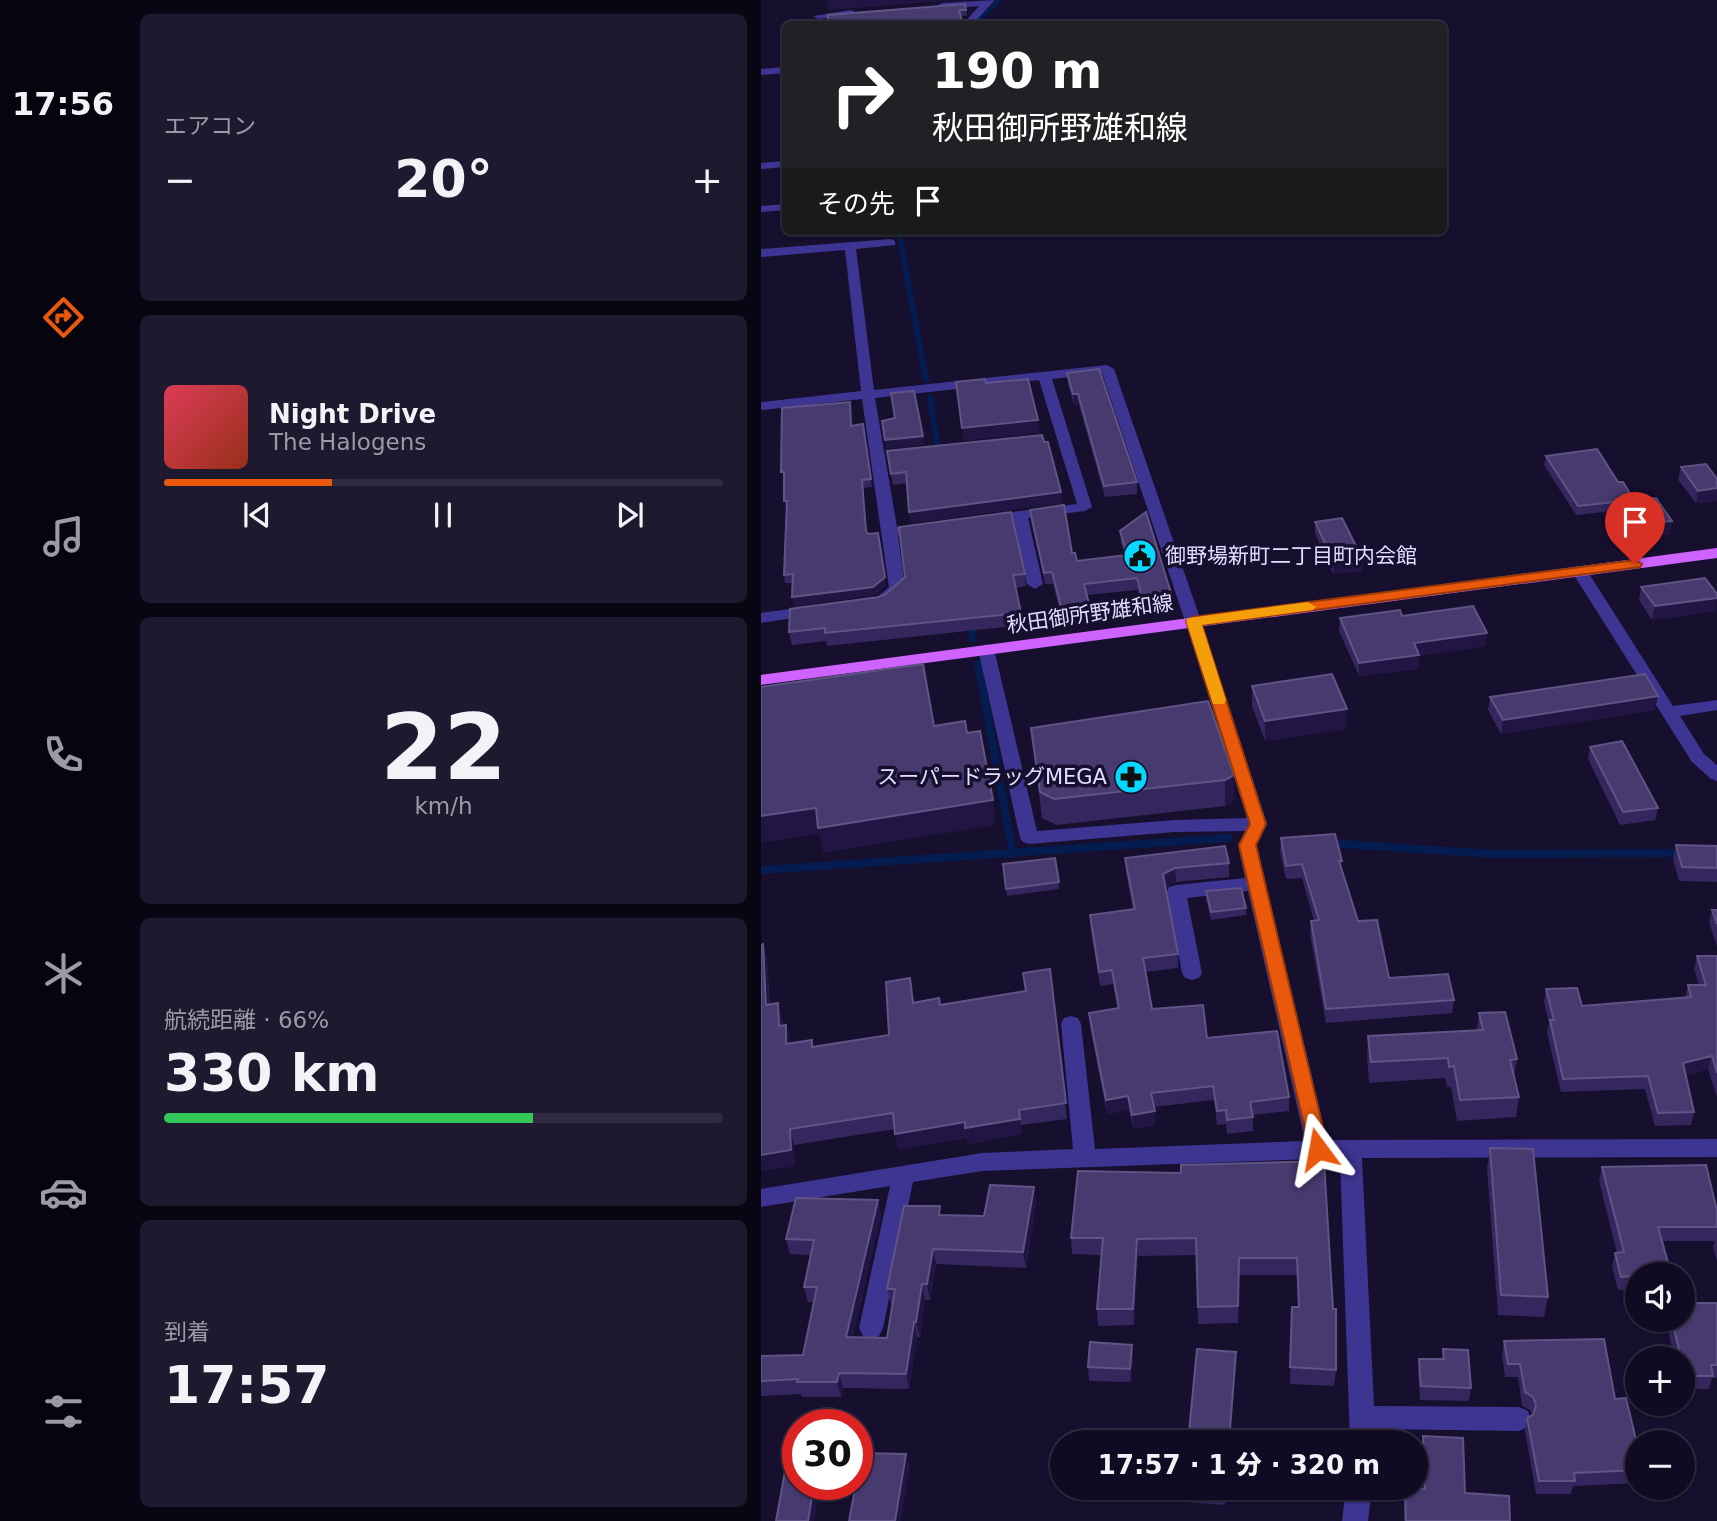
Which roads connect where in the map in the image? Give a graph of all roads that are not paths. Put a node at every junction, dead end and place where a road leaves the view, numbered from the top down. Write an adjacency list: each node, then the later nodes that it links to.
1 (989, 1): 2 (street); 5 (street)
2 (935, 7)
3 (857, 13): 4 (street)
4 (818, 16)
5 (969, 21)
6 (782, 70): 7 (street)
7 (761, 72)
8 (782, 163): 9 (street)
9 (761, 166)
10 (782, 206): 11 (street)
11 (761, 209)
12 (891, 243): 13 (street)
13 (850, 246): 14 (street); 16 (street)
14 (761, 253)
15 (1044, 376): 16 (street); 18 (street); 28 (street)
16 (868, 395): 17 (street); 21 (street)
17 (761, 406)
18 (1020, 515): 19 (street); 24 (street)
19 (968, 522)
20 (942, 525): 21 (street)
21 (890, 532): 25 (street)
22 (1717, 553): 23 (main road, 秋田御所野雄和線)
23 (1580, 572): 28 (main road, 秋田御所野雄和線); 32 (street)
24 (1035, 584)
25 (867, 604)
26 (827, 609): 27 (street)
27 (761, 618)
28 (1193, 621): 29 (main road, 秋田御所野雄和線); 34 (street)
29 (986, 649): 30 (main road, 秋田御所野雄和線); 34 (street)
30 (761, 680)
31 (1717, 705): 32 (street)
32 (1668, 712): 33 (street)
33 (1717, 775)
34 (1258, 824): 35 (street)
35 (1256, 883): 36 (street); 39 (street)
36 (1192, 973)
37 (1071, 1024): 41 (street)
38 (1717, 1148): 40 (street)
39 (1318, 1149): 40 (street); 41 (street)
40 (1351, 1149): 45 (street)
41 (1085, 1158): 42 (street)
42 (903, 1175): 43 (street); 44 (street)
43 (761, 1198)
44 (871, 1328)
45 (1364, 1417): 46 (street); 47 (street)
46 (1519, 1419)
47 (1363, 1430)
48 (1358, 1500): 49 (street)
49 (1355, 1521)

